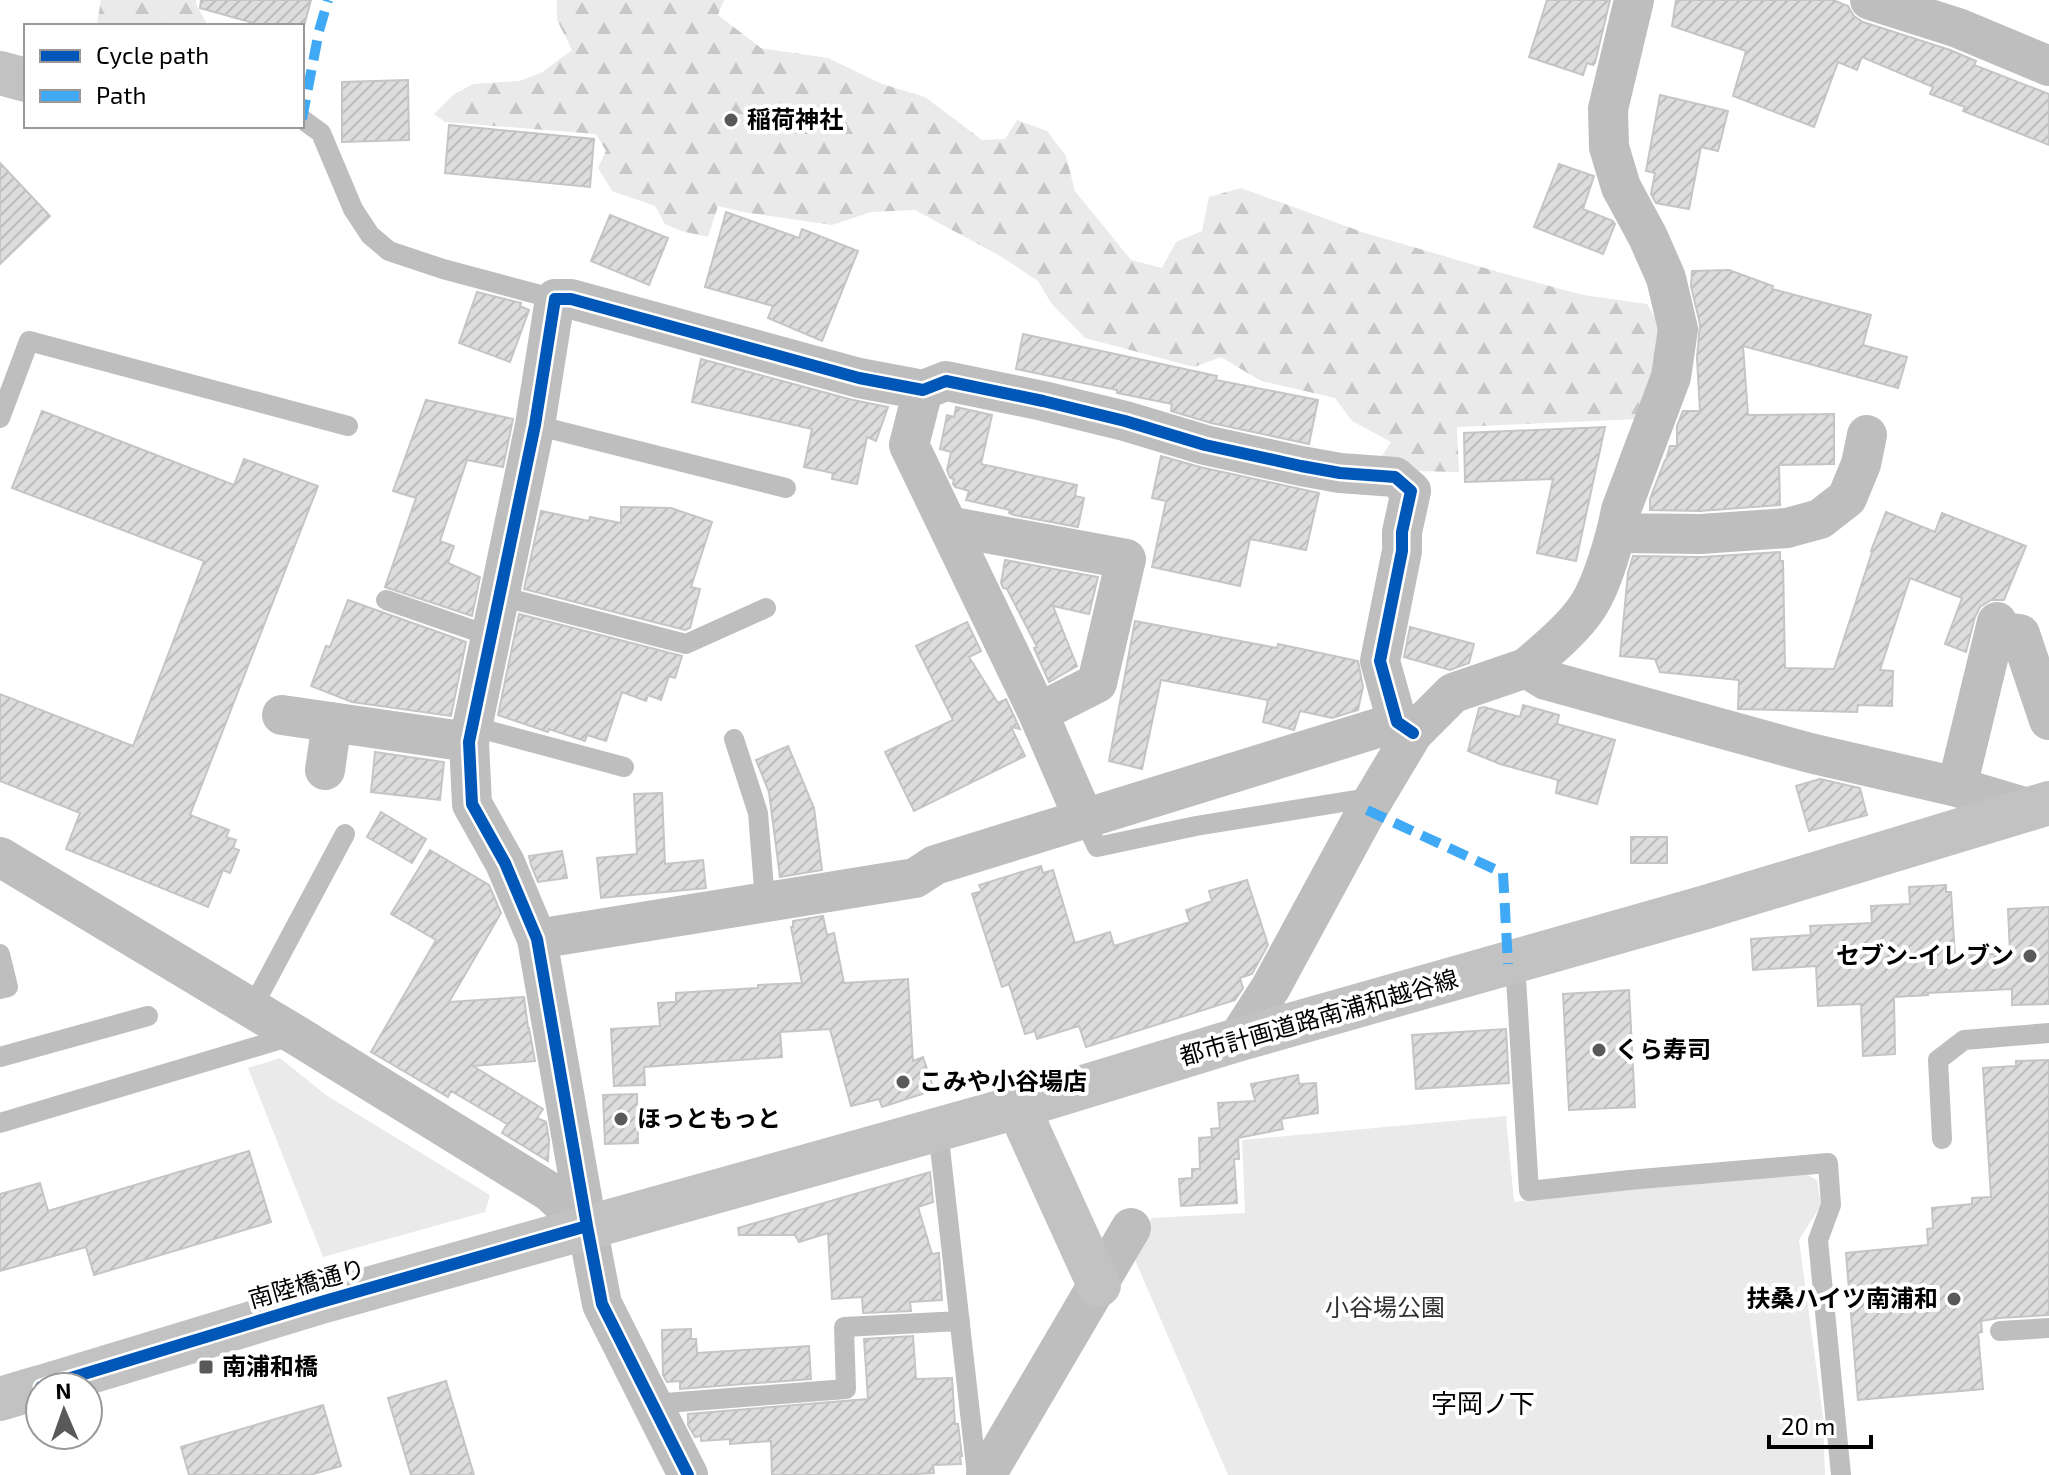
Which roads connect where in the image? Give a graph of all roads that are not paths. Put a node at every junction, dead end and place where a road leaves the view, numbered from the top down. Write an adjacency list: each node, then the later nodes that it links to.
1 (1634, 0): 15 (street)
2 (1870, 0): 3 (street)
3 (2049, 66)
4 (0, 73): 5 (street)
5 (24, 79)
6 (304, 120): 7 (lane)
7 (555, 299): 8 (street); 10 (street)
8 (923, 390): 14 (street); 25 (street)
9 (0, 418): 11 (lane)
10 (535, 425): 13 (lane); 16 (street)
11 (348, 426)
12 (1867, 435): 15 (street)
13 (786, 488)
14 (948, 526): 21 (street); 21 (street)
15 (1617, 533): 20 (street)
16 (500, 596): 18 (lane); 19 (street)
17 (386, 600): 19 (lane)
18 (766, 608)
19 (490, 636): 26 (street)
20 (1526, 668): 25 (street); 30 (street)
21 (1038, 713): 34 (street)
22 (282, 715): 24 (street)
23 (2049, 720): 30 (street)
24 (332, 722): 26 (street); 29 (street)
25 (1405, 728): 31 (street); 33 (street)
26 (470, 734): 28 (lane); 38 (street)
27 (734, 739): 37 (lane)
28 (624, 767)
29 (325, 770)
30 (1957, 787): 32 (street)
31 (1374, 797): 33 (lane); 46 (street)
32 (2038, 806): 40 (street, 都市計画道路南浦和越谷線)
33 (1189, 808): 34 (street)
34 (1084, 819): 37 (street)
35 (345, 834): 42 (lane)
36 (4, 869): 42 (street)
37 (765, 901): 38 (street)
38 (537, 939): 52 (street)
39 (0, 954): 41 (lane)
40 (1515, 962): 46 (street, 都市計画道路南浦和越谷線); 65 (lane)
41 (0, 989)
42 (251, 1010): 45 (street)
43 (148, 1016): 47 (lane)
44 (2049, 1033): 51 (lane)
45 (296, 1035): 49 (lane); 52 (street)
46 (1237, 1040): 48 (street, 都市計画道路南浦和越谷線)
47 (0, 1057)
48 (1018, 1107): 50 (street, 都市計画道路南浦和越谷線); 54 (street)
49 (0, 1123)
50 (938, 1130): 52 (street, 都市計画道路南浦和越谷線); 55 (lane)
51 (1942, 1139)
52 (587, 1226): 58 (street, 南陸橋通り); 61 (street)
53 (1131, 1228): 54 (street)
54 (1099, 1285): 64 (street)
55 (960, 1321): 61 (lane); 63 (lane)
56 (2049, 1328): 57 (lane)
57 (2000, 1331)
58 (93, 1371)
59 (24, 1392): 60 (street, 南陸橋通り)
60 (0, 1399)
61 (653, 1404): 62 (street)
62 (688, 1475)
63 (977, 1475)
64 (987, 1475)
65 (1841, 1475)

